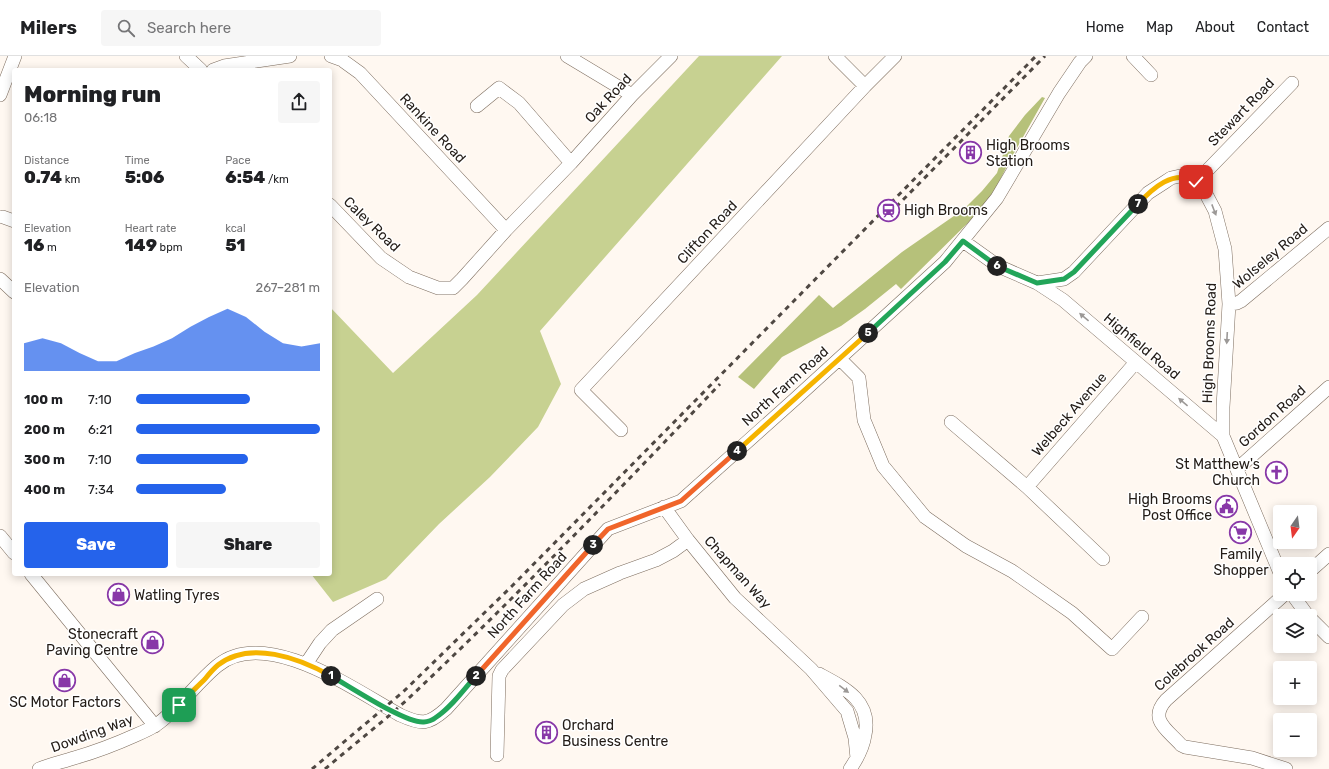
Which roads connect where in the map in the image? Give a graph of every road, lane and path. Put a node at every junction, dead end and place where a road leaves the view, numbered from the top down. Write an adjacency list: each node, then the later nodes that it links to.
1 (15, 56): 16 (street)
2 (186, 56): 11 (street)
3 (290, 56): 12 (street)
4 (330, 56): 23 (street, Rankine Road)
5 (567, 56): 17 (street)
6 (671, 56): 17 (street, Oak Road)
7 (835, 56): 15 (street)
8 (895, 56): 15 (street, Clifton Road)
9 (1086, 56): 24 (street, North Farm Road)
10 (1133, 56): 13 (street)
11 (199, 68)
12 (218, 68)
13 (1152, 74)
14 (1292, 83): 20 (street, Stewart Road)
15 (865, 86): 33 (street, Clifton Road)
16 (6, 89)
17 (632, 95): 19 (street, Oak Road)
18 (477, 106): 19 (street)
19 (571, 162): 23 (street, Oak Road)
20 (1196, 182): 26 (street); 28 (street, High Brooms Road, one-way to 28)
21 (332, 207): 23 (street, Caley Road)
22 (1329, 228): 28 (street, Wolseley Road)
23 (506, 230)
24 (963, 241): 26 (street); 29 (street, North Farm Road)
25 (0, 279): 27 (street)
26 (1037, 283): 30 (street, Highfield Road, one-way to 26)
27 (12, 290)
28 (1229, 304): 34 (street, High Brooms Road, one-way to 34)
29 (840, 359): 37 (street, North Farm Road); 48 (street)
30 (1136, 362): 34 (street, Highfield Road, one-way to 30); 36 (street, Welbeck Avenue)
31 (1329, 387): 35 (street, Gordon Road)
32 (951, 422): 36 (street)
33 (621, 430)
34 (1223, 436): 35 (street, High Brooms Road)
35 (1237, 469): 42 (street, High Brooms Road)
36 (1027, 487): 43 (street)
37 (664, 507): 39 (street, Chapman Way); 51 (street, North Farm Road)
38 (0, 536): 40 (street)
39 (688, 540): 53 (street); 54 (street, Chapman Way)
40 (12, 551)
41 (1329, 554): 44 (street)
42 (1273, 557)
43 (1103, 559)
44 (1317, 565)
45 (33, 576): 52 (street)
46 (377, 599): 51 (street)
47 (1277, 601): 56 (street, Colebrook Road)
48 (1142, 617)
49 (1317, 625): 50 (street)
50 (1329, 637)
51 (306, 664): 52 (street, North Farm Road)
52 (155, 726): 55 (street, Dowding Way)
53 (497, 755)
54 (853, 764)
55 (39, 769)
56 (1286, 769)

